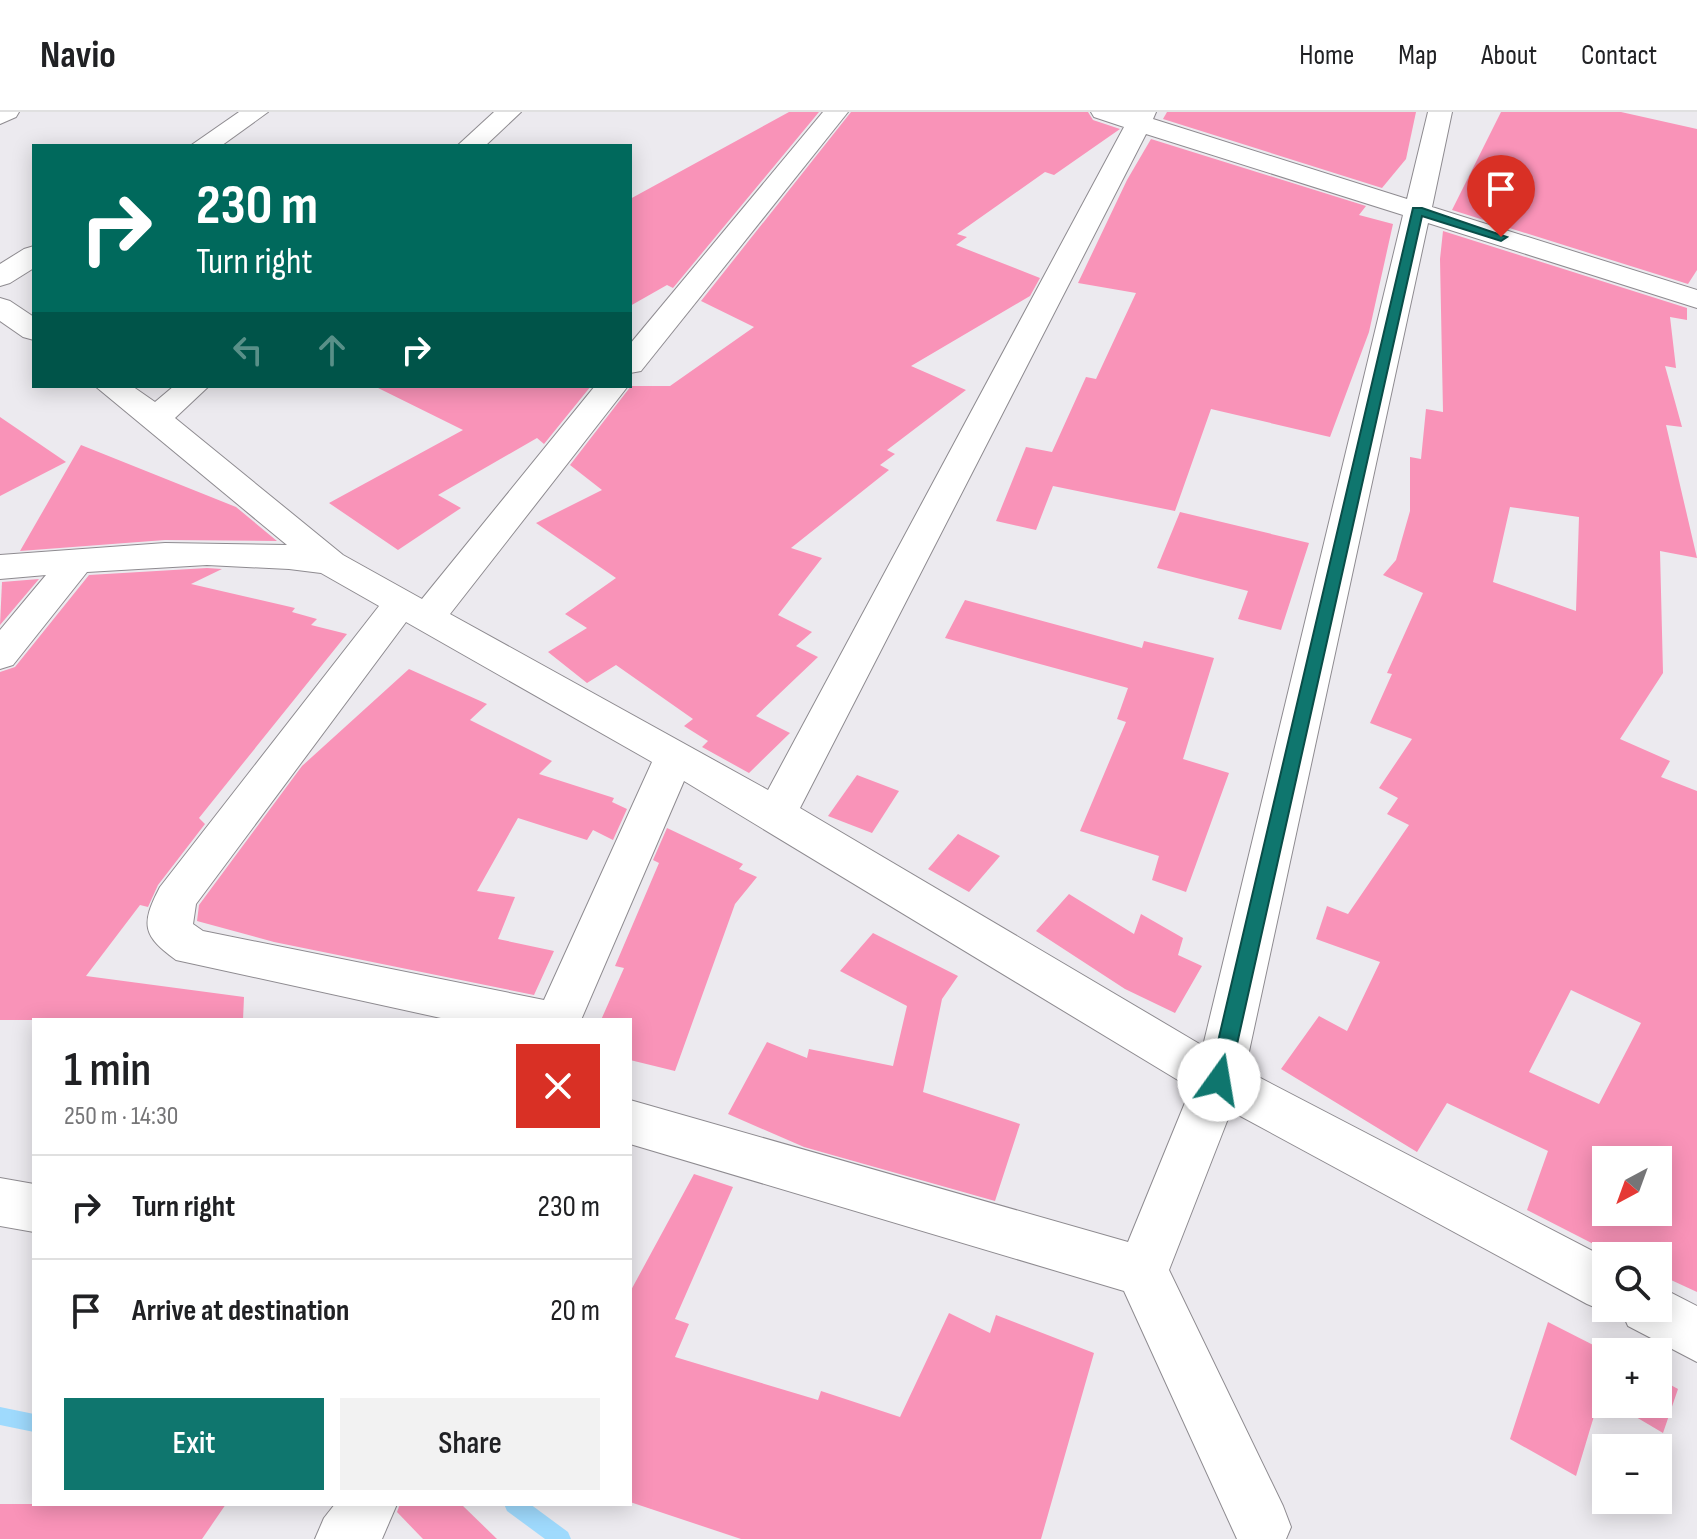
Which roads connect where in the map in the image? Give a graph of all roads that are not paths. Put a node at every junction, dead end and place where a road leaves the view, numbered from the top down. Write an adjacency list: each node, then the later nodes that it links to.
1 (7, 112): 7 (street)
2 (256, 112): 9 (street)
3 (509, 112): 10 (street)
4 (836, 112): 17 (street)
5 (1103, 112): 8 (street)
6 (1440, 112): 11 (street)
7 (0, 116)
8 (1141, 118): 11 (street); 28 (street)
9 (206, 144)
10 (472, 144)
11 (1418, 211): 14 (street); 31 (street)
12 (32, 256): 13 (street)
13 (0, 277)
14 (1697, 299)
15 (0, 307): 16 (street)
16 (32, 330)
17 (632, 362)
18 (114, 388): 21 (street)
19 (191, 388): 21 (street)
20 (610, 388): 25 (street)
21 (156, 418): 23 (street)
22 (76, 562): 23 (street); 24 (street); 26 (street)
23 (330, 563): 25 (street)
24 (0, 567)
25 (414, 611): 27 (street); 29 (street)
26 (0, 656)
27 (674, 757): 28 (street); 30 (street)
28 (775, 813): 31 (street)
29 (534, 1018)
30 (559, 1018)
31 (1219, 1080): 35 (street); 36 (street)
32 (632, 1123): 35 (street)
33 (0, 1202): 34 (street)
34 (32, 1208)
35 (1142, 1271): 40 (street)
36 (1592, 1279)
37 (1672, 1322): 38 (street)
38 (1697, 1335)
39 (367, 1506): 41 (street)
40 (1262, 1527)
41 (345, 1539)

